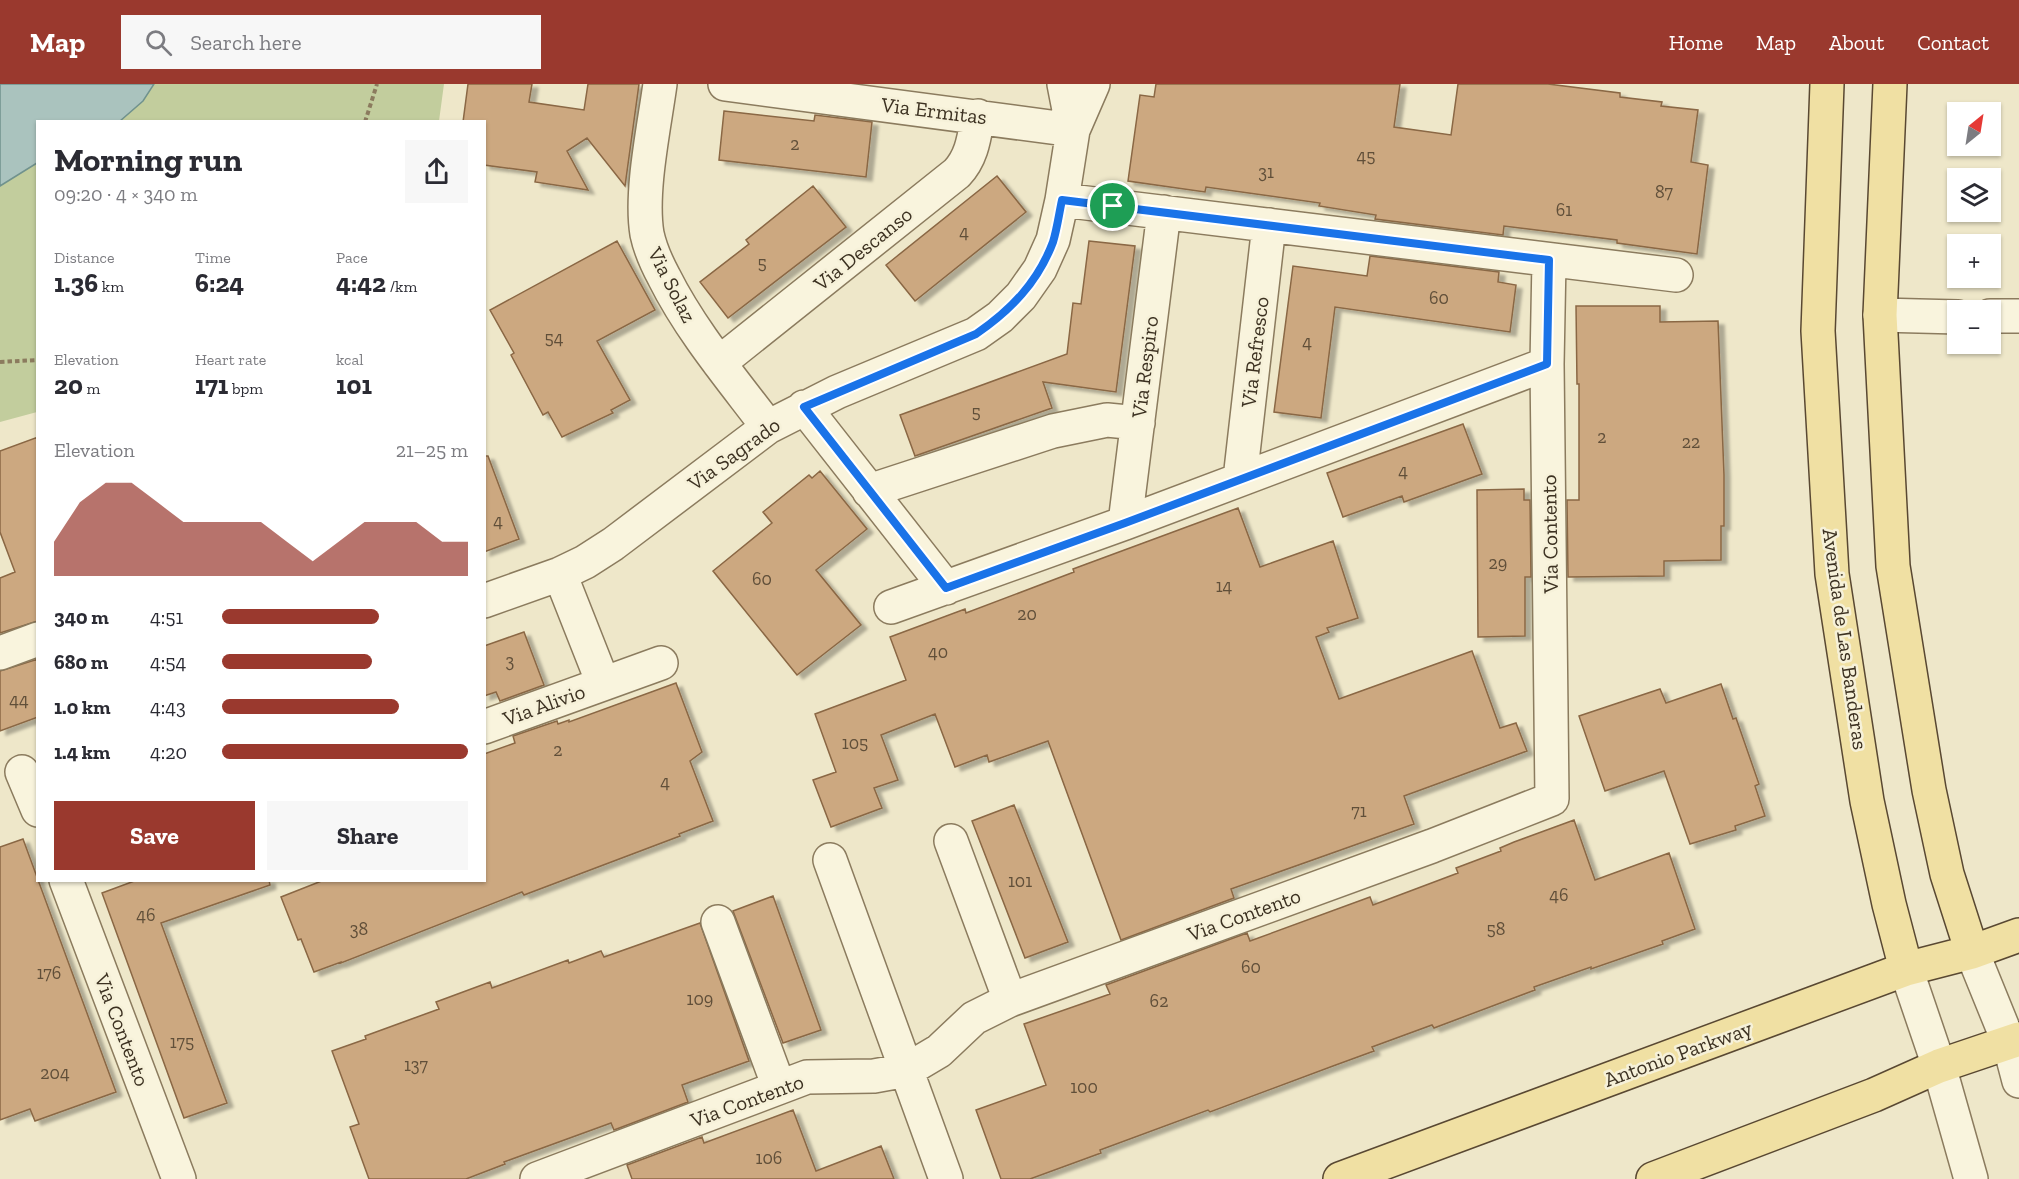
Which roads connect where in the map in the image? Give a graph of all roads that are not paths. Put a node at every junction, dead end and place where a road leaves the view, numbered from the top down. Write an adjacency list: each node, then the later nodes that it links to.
1 (660, 84): 18 (street, Via Solaz)
2 (725, 84): 7 (street, Via Ermitas)
3 (1064, 84): 8 (street, Via Sagrado)
4 (1093, 84): 8 (street, Via Sagrado)
5 (1827, 84): 43 (main road, Avenida de Las Banderas)
6 (1890, 84): 14 (main road)
7 (978, 116): 8 (street, Via Ermitas); 18 (street, Via Descanso)
8 (1073, 130): 9 (street, Via Sagrado)
9 (1062, 200): 10 (street); 20 (street, Via Sagrado)
10 (1164, 212): 11 (street); 21 (street, Via Respiro)
11 (1269, 225): 12 (street); 23 (street, Via Refresco)
12 (1549, 260): 13 (street); 19 (street)
13 (1676, 275)
14 (1880, 315): 17 (street); 42 (main road)
15 (2001, 316): 16 (street)
16 (2019, 316)
17 (1947, 317)
18 (719, 363): 22 (street, Via Solaz)
19 (1547, 364): 23 (street); 44 (street, Via Contento)
20 (804, 407): 22 (street, Via Sagrado); 24 (street)
21 (1138, 423): 24 (street); 25 (street, Via Respiro)
22 (768, 427): 26 (street, Via Sagrado)
23 (1240, 479): 25 (street)
24 (869, 491): 27 (street)
25 (1125, 523): 27 (street)
26 (560, 574): 28 (street, Via Sagrado); 33 (street, Via Alivio)
27 (946, 588): 29 (street)
28 (486, 600)
29 (891, 607)
30 (36, 640): 31 (street)
31 (0, 653)
32 (661, 663): 33 (street, Via Alivio)
33 (603, 683): 34 (street, Via Alivio)
34 (486, 726)
35 (20, 773): 36 (street)
36 (36, 806)
37 (951, 841): 44 (street)
38 (830, 860): 47 (street)
39 (68, 882): 50 (street, Via Contento)
40 (718, 922): 49 (street)
41 (2019, 935): 42 (main road, Antonio Parkway)
42 (1972, 952): 43 (main road, Antonio Parkway); 45 (street)
43 (1906, 969): 46 (street, Avenida de Las Banderas); 53 (main road, Antonio Parkway)
44 (1010, 1000): 47 (street, Via Contento)
45 (2014, 1041): 46 (main road); 48 (street)
46 (1939, 1066): 54 (main road); 55 (street, Avenida de Las Banderas)
47 (907, 1070): 49 (street, Via Contento); 52 (street)
48 (2019, 1081)
49 (779, 1087): 51 (street, Via Contento)
50 (178, 1179)
51 (537, 1179)
52 (946, 1179)
53 (1340, 1179)
54 (1653, 1179)
55 (1971, 1179)

